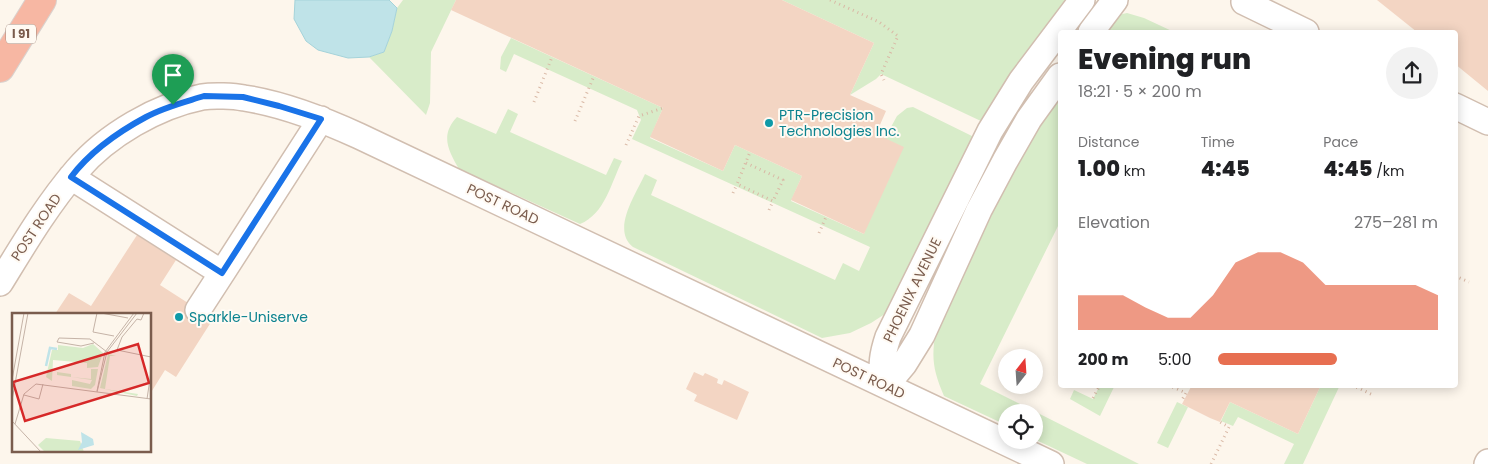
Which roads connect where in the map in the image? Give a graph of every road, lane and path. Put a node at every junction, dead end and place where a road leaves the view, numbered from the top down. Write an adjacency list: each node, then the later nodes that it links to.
1 (42, 0): 11 (highway, I 91)
2 (830, 0): 14 (path)
3 (1082, 0): 6 (street, PHOENIX AVENUE)
4 (1115, 0): 7 (street)
5 (1245, 0): 8 (street)
6 (1059, 30)
7 (1093, 30)
8 (1302, 30)
9 (1058, 32): 36 (street, PHOENIX AVENUE)
10 (552, 57): 15 (path)
11 (0, 68)
12 (594, 76): 19 (path)
13 (1058, 79): 36 (street, PHOENIX AVENUE)
14 (884, 80)
15 (534, 102)
16 (1458, 107): 20 (street)
17 (663, 108): 21 (path)
18 (321, 119): 24 (street, POST ROAD); 31 (street); 36 (street, POST ROAD)
19 (575, 121)
20 (1488, 122)
21 (626, 144)
22 (750, 152): 23 (path)
23 (746, 163): 25 (path); 27 (path)
24 (71, 177): 31 (street); 34 (street, POST ROAD)
25 (737, 184): 26 (path); 27 (path)
26 (733, 193)
27 (773, 201): 28 (path)
28 (769, 210)
29 (826, 217): 30 (path)
30 (819, 233)
31 (222, 273): 35 (street)
32 (1458, 277): 33 (path)
33 (1469, 282)
34 (0, 283)
35 (198, 310)
36 (883, 384): 44 (street, POST ROAD)
37 (1098, 388): 41 (path)
38 (1175, 388): 42 (path)
39 (1358, 388): 40 (path)
40 (1373, 395)
41 (1093, 398)
42 (1182, 400)
43 (1220, 422): 45 (path)
44 (1051, 464)
45 (1211, 464)

